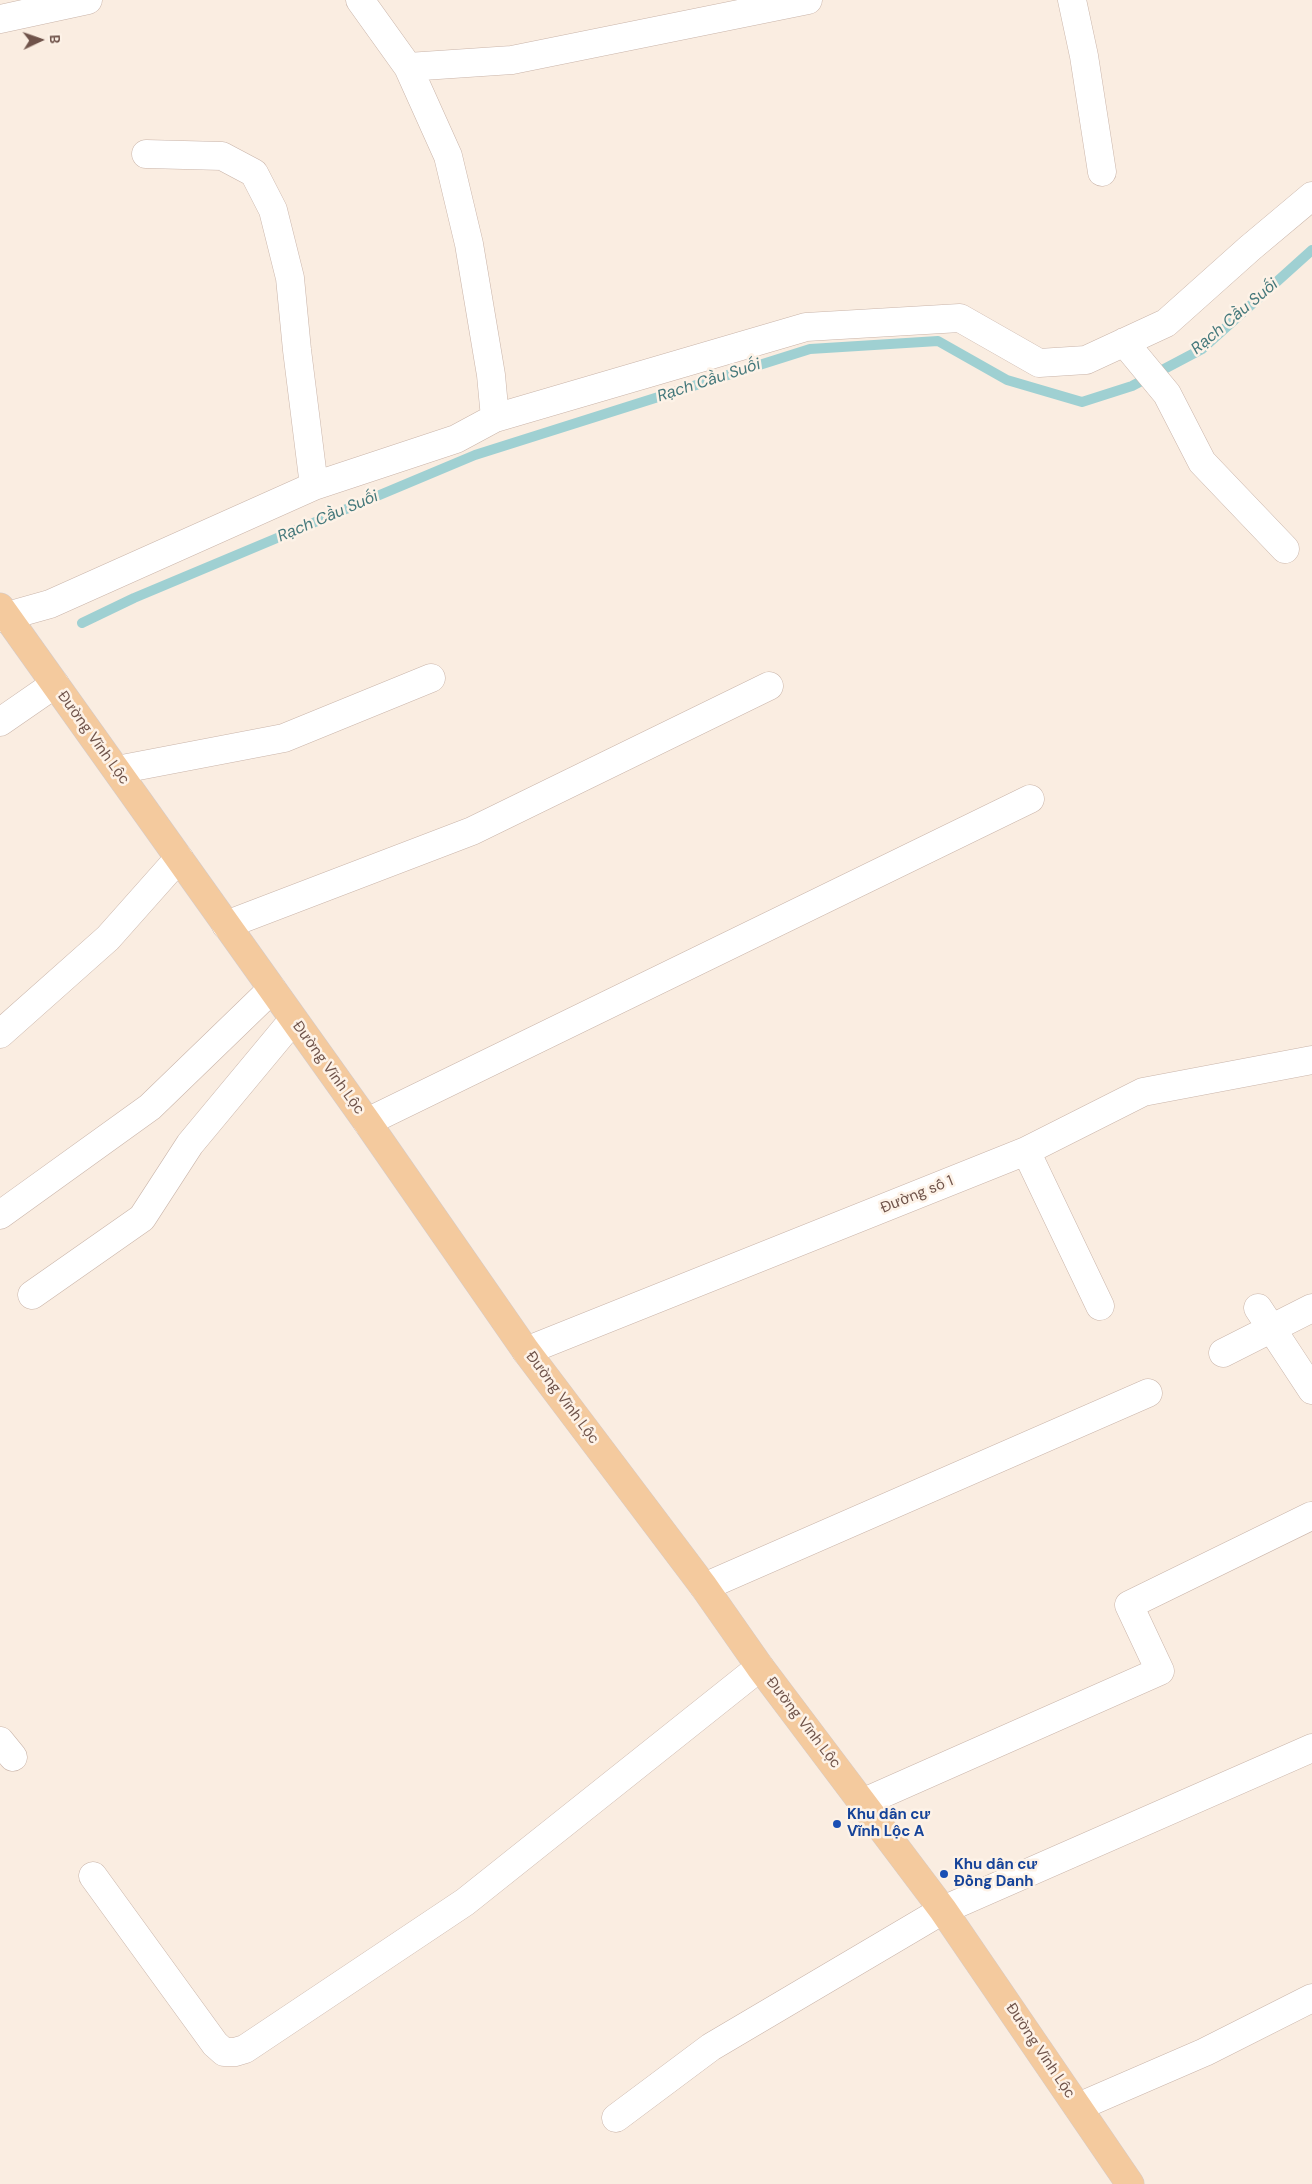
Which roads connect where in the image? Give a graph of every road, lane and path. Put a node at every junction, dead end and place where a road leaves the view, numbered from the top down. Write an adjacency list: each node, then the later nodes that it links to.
1 (88, 0): 5 (street)
2 (360, 0): 6 (street)
3 (808, 0): 6 (street)
4 (1072, 0): 8 (street)
5 (0, 19)
6 (408, 67): 11 (street)
7 (146, 154): 12 (street)
8 (1102, 172)
9 (1312, 196): 10 (street)
10 (1124, 342): 11 (street); 13 (street)
11 (495, 418): 12 (street)
12 (314, 486): 14 (street)
13 (1284, 549)
14 (2, 614): 16 (main road, Đường Vĩnh Lộc)
15 (431, 678): 19 (street)
16 (54, 684): 18 (street); 19 (main road, Đường Vĩnh Lộc)
17 (769, 686): 22 (street)
18 (0, 722)
19 (117, 770): 21 (main road, Đường Vĩnh Lộc)
20 (1030, 799): 27 (street)
21 (179, 858): 22 (main road, Đường Vĩnh Lộc); 25 (street)
22 (226, 925): 23 (main road, Đường Vĩnh Lộc)
23 (272, 989): 24 (main road, Đường Vĩnh Lộc); 29 (street)
24 (293, 1020): 27 (main road, Đường Vĩnh Lộc); 30 (street)
25 (0, 1034)
26 (1312, 1060): 28 (street, Đường số 1)
27 (367, 1122): 34 (main road, Đường Vĩnh Lộc)
28 (1026, 1151): 31 (street); 34 (street, Đường số 1)
29 (0, 1215)
30 (32, 1295)
31 (1100, 1306)
32 (1312, 1308): 33 (street)
33 (1264, 1318): 35 (street); 36 (street)
34 (526, 1351): 39 (main road, Đường Vĩnh Lộc)
35 (1223, 1354)
36 (1312, 1390)
37 (1148, 1393): 39 (street)
38 (1311, 1516): 42 (street)
39 (704, 1587): 40 (main road, Đường Vĩnh Lộc)
40 (760, 1667): 42 (main road, Đường Vĩnh Lộc); 43 (street)
41 (1312, 1748): 44 (street)
42 (864, 1802): 44 (main road, Đường Vĩnh Lộc)
43 (93, 1876)
44 (944, 1910): 46 (main road, Đường Vĩnh Lộc); 47 (street)
45 (1312, 1998): 46 (street)
46 (1078, 2107): 48 (main road, Đường Vĩnh Lộc)
47 (616, 2118)
48 (1130, 2184)

